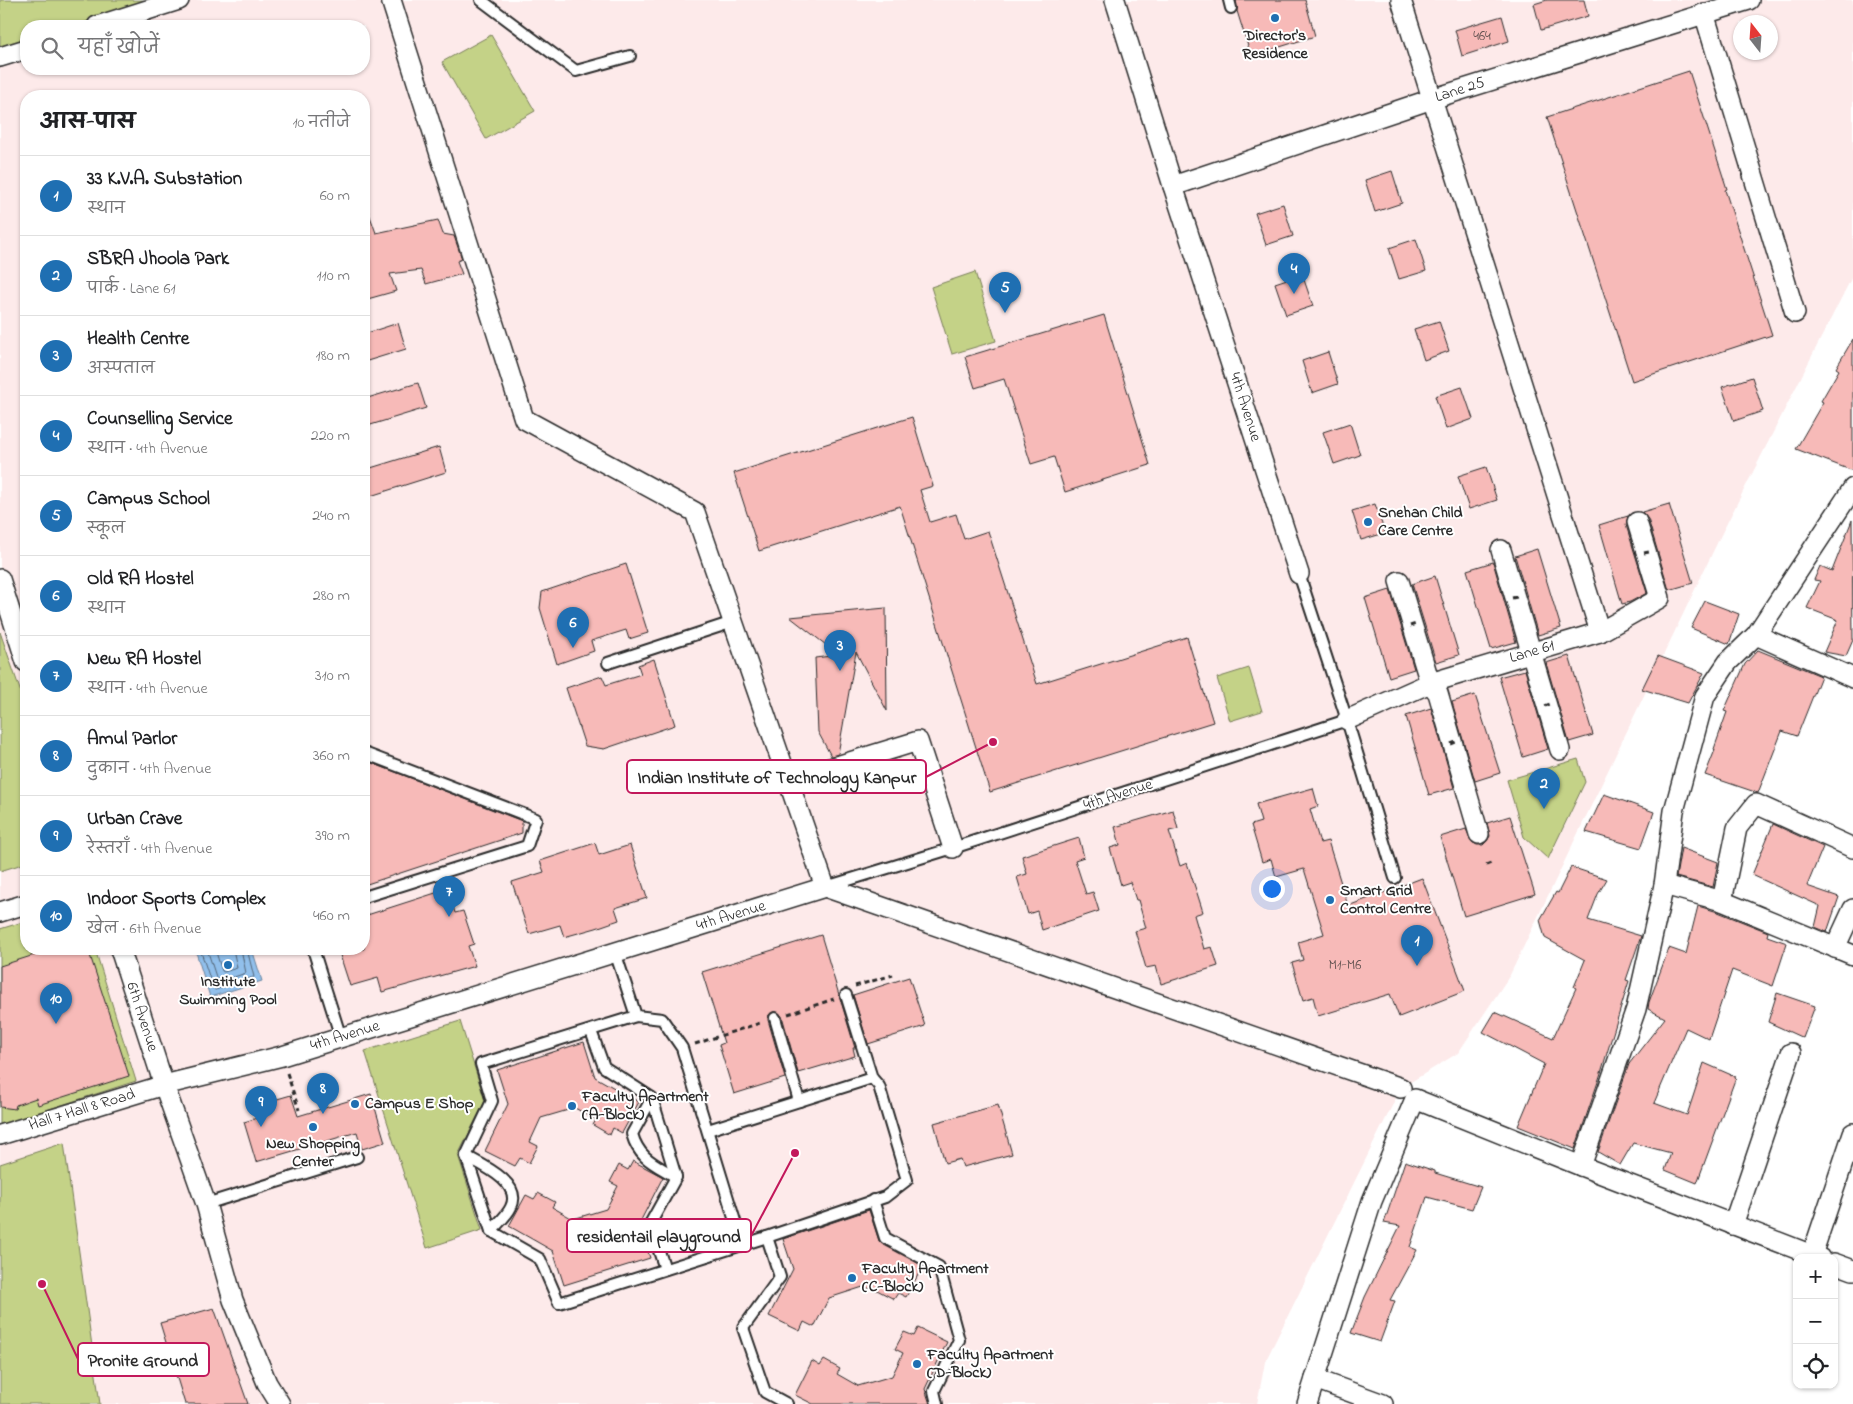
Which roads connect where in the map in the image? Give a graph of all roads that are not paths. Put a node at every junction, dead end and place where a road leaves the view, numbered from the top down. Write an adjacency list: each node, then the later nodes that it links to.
1 (179, 0): 8 (street)
2 (391, 0): 22 (street)
3 (481, 0): 10 (lane)
4 (1115, 0): 13 (street, 4th Avenue)
5 (1401, 0): 12 (street)
6 (1749, 0): 7 (street, Lane 25)
7 (1704, 13): 12 (street, Lane 25); 14 (street)
8 (116, 20)
9 (20, 51): 11 (street)
10 (630, 56)
11 (0, 57)
12 (1432, 99): 13 (street, Lane 25); 23 (street)
13 (1173, 186): 19 (street, 4th Avenue)
14 (1795, 312)
15 (1853, 488): 16 (street)
16 (1846, 512): 24 (street)
17 (1637, 522): 23 (street, Lane 61)
18 (1501, 550): 26 (street)
19 (1299, 574): 30 (lane, 4th Avenue)
20 (0, 579): 25 (street)
21 (1399, 582): 29 (street)
22 (733, 622): 27 (lane); 33 (street)
23 (1600, 632): 26 (street, Lane 61)
24 (1756, 635): 28 (street); 38 (street)
25 (20, 643)
26 (1532, 652): 29 (street, Lane 61); 31 (street)
27 (608, 663)
28 (1853, 678)
29 (1430, 684): 30 (street, Lane 61); 34 (street)
30 (1347, 720): 35 (lane, 4th Avenue); 37 (lane)
31 (1560, 750)
32 (370, 755): 40 (lane)
33 (788, 781): 35 (street); 39 (street)
34 (1479, 834)
35 (953, 848): 39 (lane, 4th Avenue)
36 (1853, 848): 41 (street)
37 (1395, 878)
38 (1664, 885): 41 (street); 66 (street)
39 (826, 887): 46 (street, 4th Avenue); 58 (street)
40 (370, 895)
41 (1722, 901): 45 (street)
42 (20, 906): 44 (street)
43 (1853, 909): 45 (street)
44 (0, 912)
45 (1836, 948): 49 (street)
46 (615, 952): 51 (lane); 54 (street, 4th Avenue)
47 (122, 955): 57 (street, 6th Avenue)
48 (315, 955): 54 (lane)
49 (1853, 955)
50 (846, 995): 56 (lane)
51 (636, 1016): 53 (lane); 61 (lane)
52 (775, 1018): 60 (lane)
53 (591, 1030): 59 (lane); 64 (lane)
54 (341, 1038): 57 (street, 4th Avenue)
55 (1791, 1053): 70 (street)
56 (872, 1078): 60 (lane); 68 (lane)
57 (164, 1085): 63 (street, Hall 7 Hall 8 Road); 69 (street, 6th Avenue)
58 (1401, 1088)
59 (652, 1098): 67 (lane); 67 (lane)
60 (799, 1101): 61 (lane)
61 (708, 1130): 73 (lane)
62 (1853, 1133): 75 (street)
63 (0, 1135)
64 (466, 1156): 71 (lane); 71 (lane)
65 (357, 1157): 69 (lane)
66 (1581, 1166): 70 (street); 79 (street)
67 (676, 1177): 77 (lane)
68 (873, 1200): 72 (lane); 82 (lane)
69 (206, 1204): 80 (street, 6th Avenue)
70 (1733, 1225): 74 (street)
71 (491, 1231): 77 (lane)
72 (767, 1237): 73 (lane); 81 (lane)
73 (742, 1244): 77 (lane)
74 (1811, 1254)
75 (1817, 1254)
76 (1838, 1264): 78 (street)
77 (665, 1269)
78 (1853, 1270)
79 (1315, 1379): 83 (street); 84 (street)
80 (280, 1404)
81 (787, 1404)
82 (937, 1404)
83 (1307, 1404)
84 (1383, 1404)

